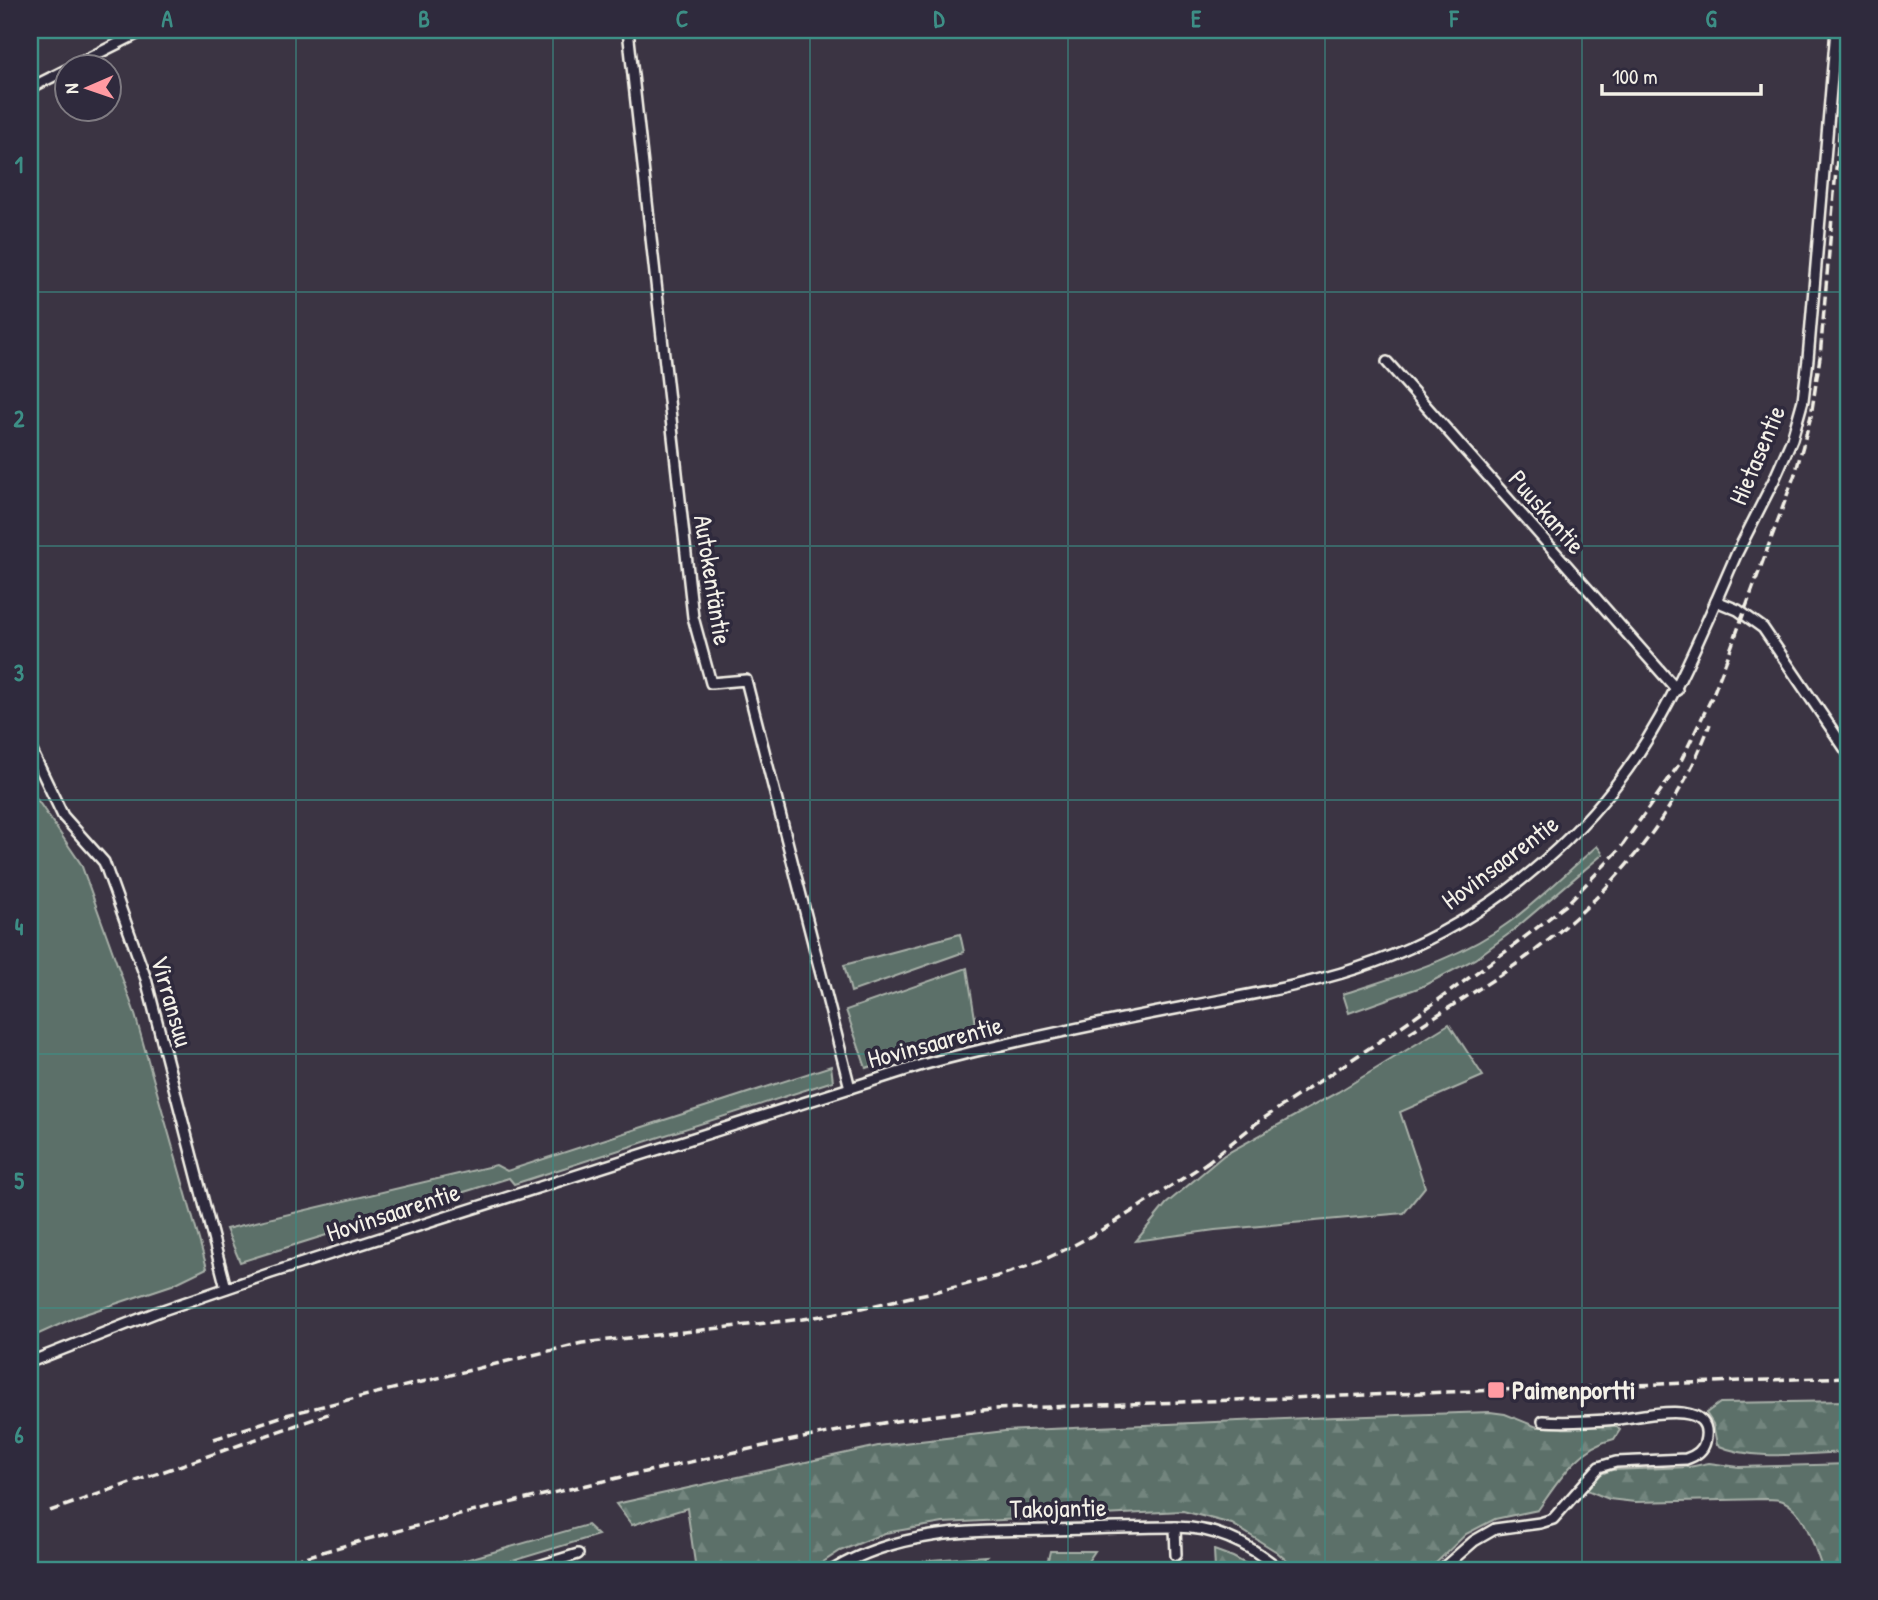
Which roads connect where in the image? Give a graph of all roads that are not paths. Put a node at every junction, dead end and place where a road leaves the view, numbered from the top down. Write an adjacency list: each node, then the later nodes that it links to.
1 (145, 30): 4 (street)
2 (628, 30): 13 (street, Autokentäntie)
3 (1836, 30): 8 (street, Hietasentie)
4 (101, 52)
5 (52, 77): 6 (street)
6 (30, 88)
7 (1387, 362): 9 (street, Puuskantie)
8 (1716, 601): 9 (street, Hovinsaarentie); 10 (street)
9 (1676, 690): 13 (street, Hovinsaarentie)
10 (1845, 743): 12 (street)
11 (30, 747): 14 (street, Virransuu)
12 (1848, 753)
13 (850, 1088): 14 (street, Hovinsaarentie)
14 (226, 1288): 15 (street, Hovinsaarentie)
15 (30, 1362)
16 (1543, 1421): 23 (street)
17 (1175, 1527): 19 (street); 21 (street, Takojantie); 22 (street, Takojantie)
18 (578, 1554): 20 (street)
19 (1176, 1555)
20 (526, 1570)
21 (833, 1570)
22 (1280, 1570)
23 (1441, 1570)

